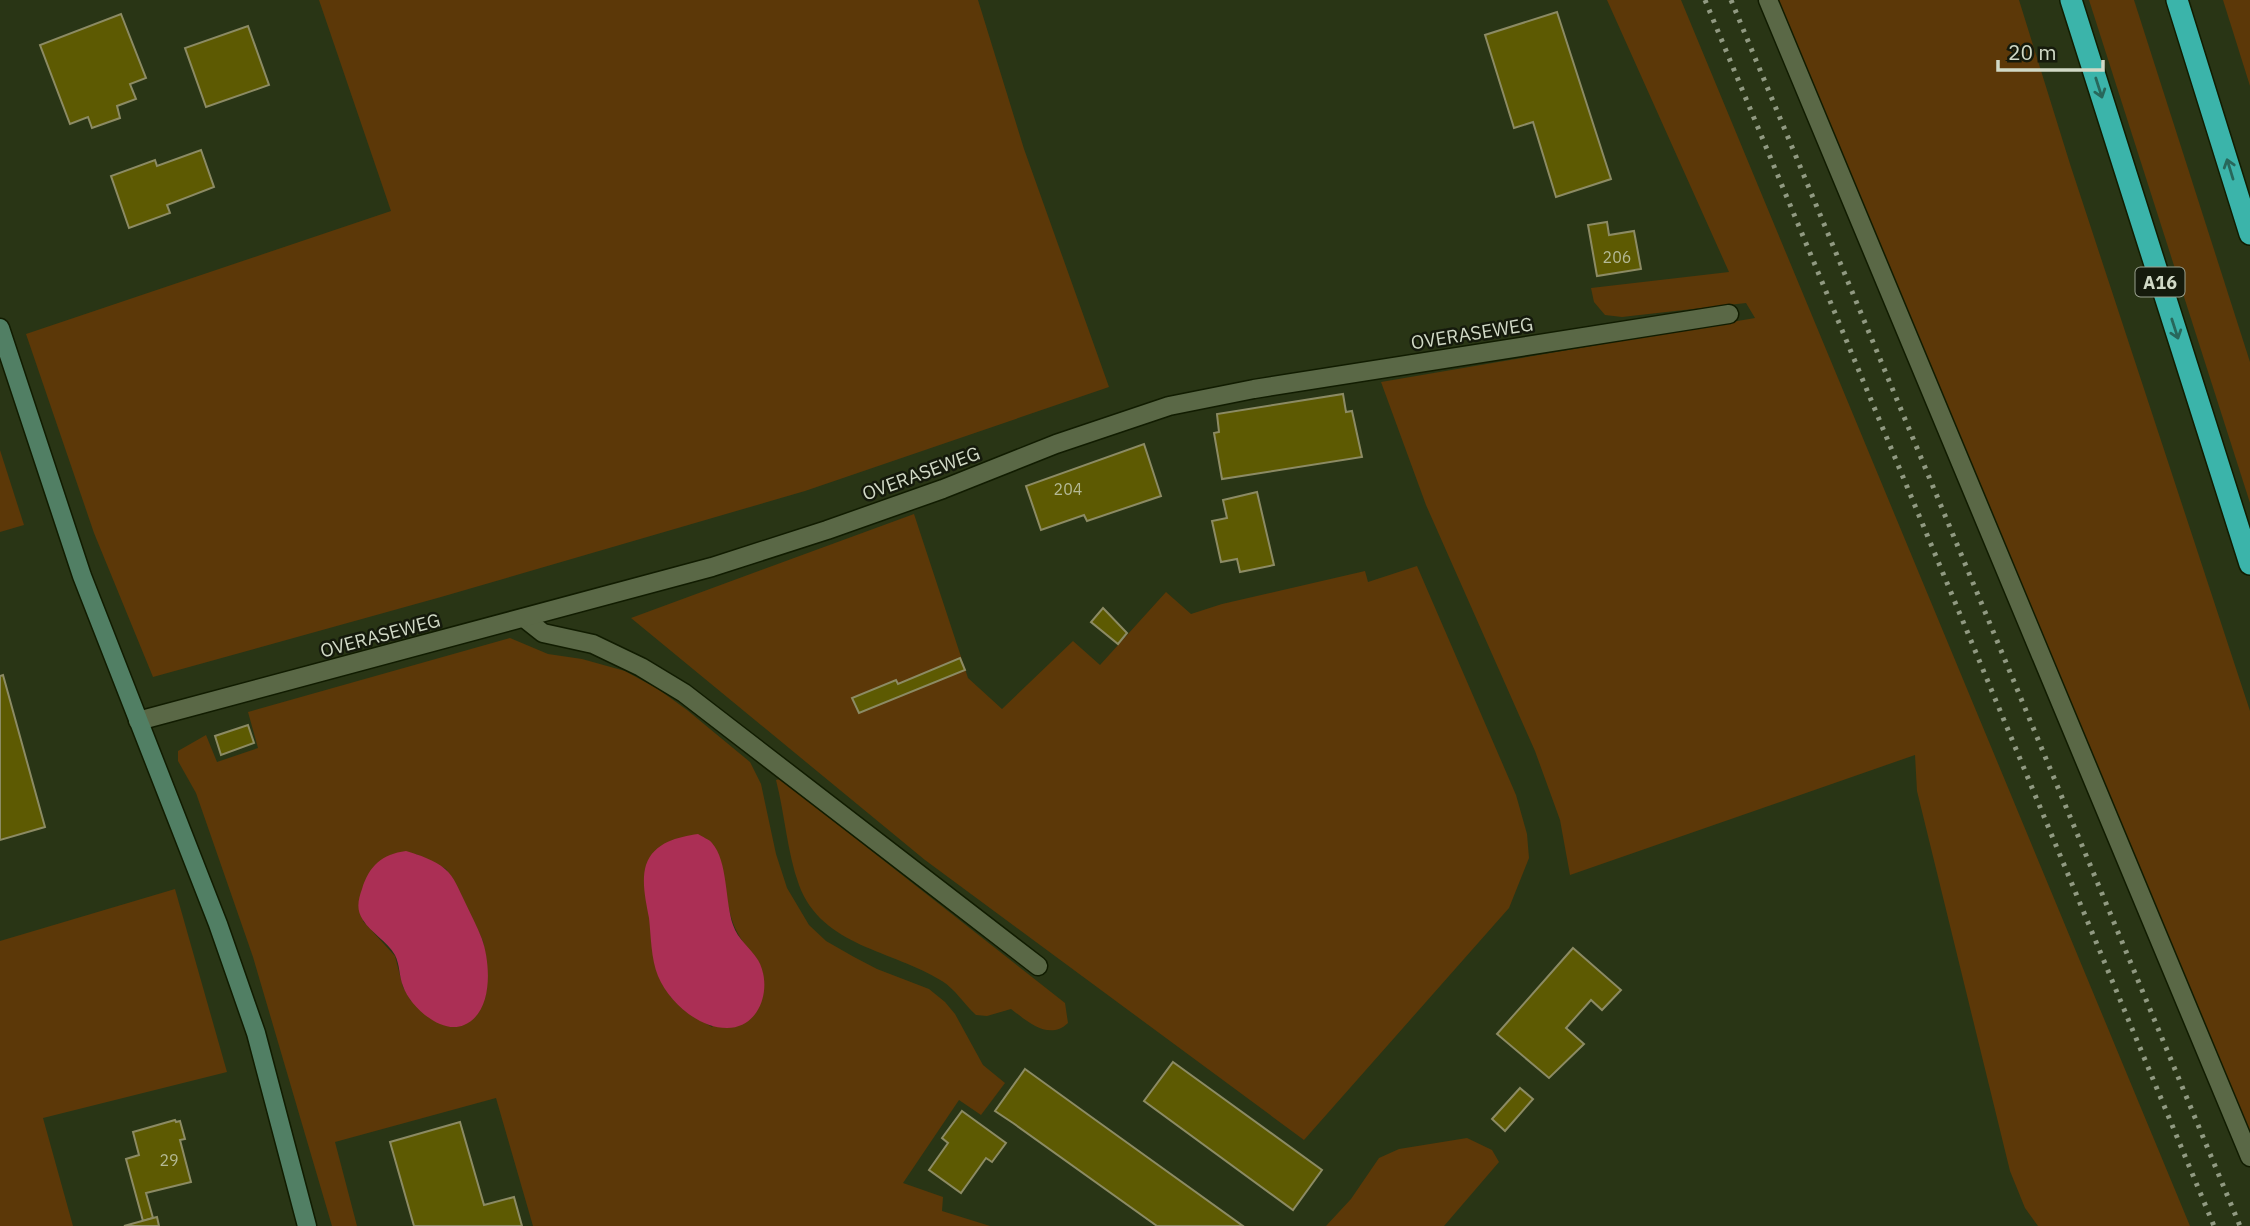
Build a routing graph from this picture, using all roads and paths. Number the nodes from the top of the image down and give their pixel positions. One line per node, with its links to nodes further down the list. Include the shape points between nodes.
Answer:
1 (1768, 0): 11 (street)
2 (2071, 0): 7 (highway, A16, one-way to 7)
3 (2177, 0): 4 (highway, one-way to 3)
4 (2250, 234)
5 (1729, 314): 8 (street, OVERASEWEG, via 1169,406 827,530)
6 (0, 328): 9 (street, via 82,576)
7 (2250, 564)
8 (524, 618): 9 (street, OVERASEWEG); 10 (street, via 543,632 593,643 684,693)
9 (138, 721): 12 (street, via 256,1033)
10 (1038, 966)
11 (2250, 1157)
12 (307, 1226)

